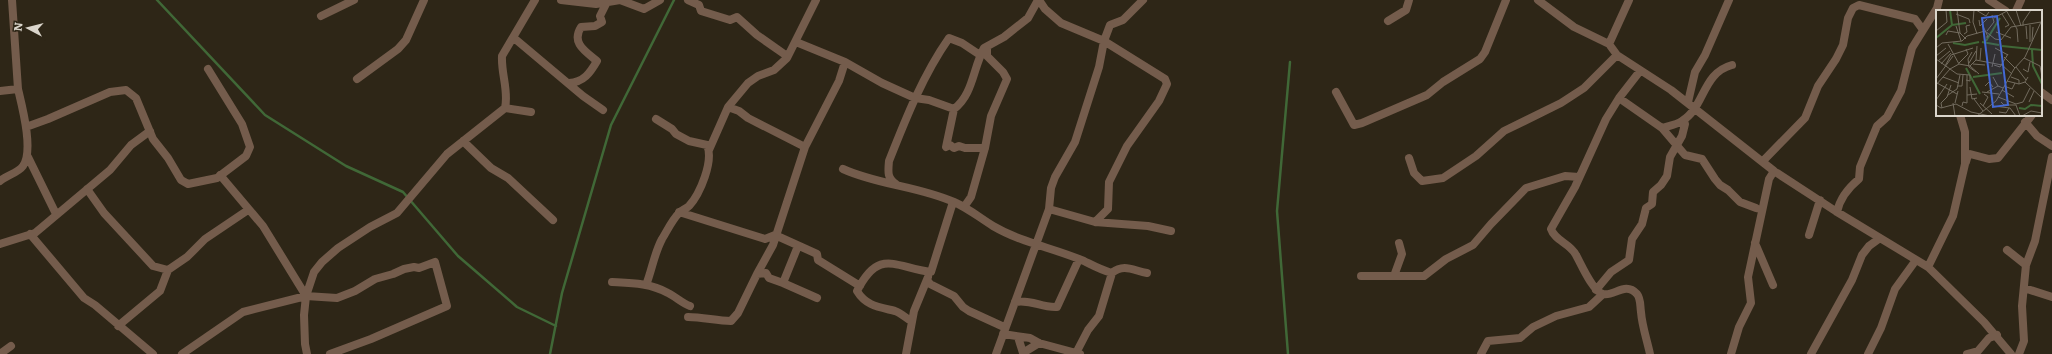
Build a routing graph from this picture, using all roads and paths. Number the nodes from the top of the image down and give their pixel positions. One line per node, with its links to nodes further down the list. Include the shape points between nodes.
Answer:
1 (12, 0): 39 (street)
2 (354, 0): 22 (street)
3 (424, 0): 37 (street, via 406,40 398,49)
4 (535, 0): 25 (street)
5 (561, 0): 19 (street, via 596,4)
6 (660, 0): 19 (street, via 644,9 620,0)
7 (688, 0): 32 (street, via 699,5 702,10 730,20 737,18)
8 (816, 0): 27 (street, via 796,37)
9 (1038, 0): 26 (street, via 1061,23); 29 (street, via 1028,18)
10 (1143, 0): 26 (street, via 1123,20 1110,24)
11 (1409, 0): 23 (street, via 1406,10)
12 (1506, 0): 41 (street, via 1480,59 1427,95 1354,125)
13 (1538, 0): 28 (street, via 1574,27)
14 (1629, 0): 28 (street)
15 (1729, 0): 46 (street, via 1705,55 1698,65)
16 (1939, 0): 24 (street)
17 (1989, 0): 20 (street)
18 (2021, 0): 21 (street)
19 (607, 2): 38 (street, via 600,16 602,22 595,26 581,27 577,34 576,40 580,48 597,60 592,72 577,82)
20 (2004, 10)
21 (2016, 10)
22 (321, 16)
23 (1388, 21)
24 (1923, 30): 70 (street, via 1915,20 1859,5 1853,8 1848,18 1843,45 1818,86 1804,118); 87 (street, via 1912,48 1901,91 1887,117 1877,126 1860,167 1859,179 1840,200)
25 (514, 38): 38 (street); 48 (street, via 502,56 501,67 508,97)
26 (1104, 41): 84 (street, via 1099,67 1075,142 1055,177); 90 (street, via 1165,79 1166,84 1159,101 1127,146 1109,182 1108,209)
27 (796, 42): 32 (street); 33 (street)
28 (1609, 44): 31 (street)
29 (987, 48): 30 (street, via 984,48); 65 (street, via 987,56 1007,79 991,116)
30 (980, 55): 43 (street, via 949,38); 49 (street, via 968,90 961,103)
31 (1617, 55): 36 (street); 69 (street, via 1584,88 1561,103 1504,131 1476,156 1442,178 1422,181 1414,173)
32 (787, 56): 47 (street, via 774,70 748,83)
33 (845, 62): 43 (street); 64 (street, via 839,81)
34 (1732, 65): 50 (street, via 1715,73)
35 (208, 69): 75 (street, via 242,124 250,146 246,156)
36 (1640, 71): 44 (street); 46 (street)
37 (357, 79)
38 (569, 83): 51 (street)
39 (18, 89): 40 (street); 58 (street)
40 (0, 92)
41 (1336, 92)
42 (2042, 93): 45 (street)
43 (915, 98): 49 (street); 78 (street, via 888,161 888,175)
44 (1619, 98): 59 (street); 76 (street, via 1606,119)
45 (2052, 100)
46 (1688, 102): 50 (street)
47 (728, 107): 64 (street); 66 (street)
48 (505, 108): 52 (street); 61 (street)
49 (954, 108): 65 (street, via 946,147 950,145 954,148)
50 (1694, 108): 56 (street); 70 (street)
51 (603, 110)
52 (530, 112)
53 (1960, 116): 71 (street, via 1965,132)
54 (2031, 116): 57 (street)
55 (656, 119): 66 (street, via 676,134 707,145)
56 (1684, 121): 59 (street); 62 (street, via 1682,136)
57 (2025, 122): 63 (street, via 2037,136); 71 (street, via 1998,158 1990,159 1970,154)
58 (26, 127): 60 (street, via 110,92 126,90 136,98); 67 (street)
59 (1662, 128): 62 (street)
60 (150, 131): 75 (street, via 181,180 188,184 196,184); 79 (street, via 131,145 110,170)
61 (463, 141): 89 (street); 120 (street, via 447,154 397,213 370,227 322,262 314,272)
62 (1676, 146): 83 (street, via 1685,154 1702,159 1720,185 1740,202); 119 (street, via 1668,163 1667,176 1662,185 1653,192 1652,204 1646,208 1642,224 1632,239 1629,260 1611,272)
63 (2052, 146)
64 (806, 147): 93 (street)
65 (985, 148): 82 (street, via 971,197)
66 (709, 150): 86 (street, via 708,170 700,191 688,207)
67 (28, 157): 77 (street, via 23,167); 88 (street)
68 (2052, 157): 73 (street)
69 (1409, 158)
70 (1763, 162): 74 (street)
71 (1965, 164): 105 (street, via 1953,216)
72 (843, 169): 78 (street, via 858,176)
73 (2051, 169): 104 (street, via 2035,241)
74 (1774, 171): 80 (street); 97 (street, via 1769,179)
75 (220, 175): 85 (street)
76 (1579, 177): 112 (street, via 1565,176 1526,188 1473,245 1424,276); 119 (street, via 1551,229 1553,234 1576,254 1583,271)
77 (0, 181)
78 (897, 185): 81 (street)
79 (87, 189): 88 (street); 106 (street, via 104,213 153,266)
80 (1820, 200): 87 (street); 94 (street)
81 (953, 202): 82 (street); 110 (street)
82 (964, 207): 100 (street, via 993,226)
83 (1756, 208)
84 (1049, 209): 90 (street); 100 (street)
85 (248, 210): 106 (street); 120 (street, via 263,226)
86 (679, 212): 93 (street, via 765,239); 115 (street, via 656,252)
87 (1837, 212): 95 (street)
88 (56, 214): 92 (street, via 35,233)
89 (553, 220)
90 (1095, 222): 91 (street, via 1148,226)
91 (1170, 231)
92 (30, 234): 96 (street); 127 (street, via 84,298)
93 (775, 235): 99 (street); 109 (street, via 768,256)
94 (1809, 235)
95 (1880, 238): 103 (street); 145 (street, via 1862,255 1852,280)
96 (1, 241)
97 (1755, 241): 116 (street); 144 (street, via 1748,277 1751,304 1739,327)
98 (1400, 243): 112 (street, via 1402,254)
99 (798, 246): 114 (street); 117 (street, via 817,254 818,260)
100 (1037, 246): 102 (street); 123 (street)
101 (2007, 250): 104 (street)
102 (1079, 259): 107 (street, via 1099,270); 123 (street, via 1057,307 1049,308 1024,300)
103 (1916, 260): 105 (street); 146 (street, via 1895,289 1881,328)
104 (2026, 265): 118 (street)
105 (1928, 267): 129 (street)
106 (168, 270): 127 (street, via 160,291)
107 (1112, 273): 108 (street, via 1117,269 1130,267); 141 (street, via 1099,316 1088,330)
108 (1147, 273)
109 (757, 274): 114 (street, via 766,273 769,278); 125 (street, via 738,313 731,321)
110 (929, 276): 117 (street, via 883,263 870,270); 126 (street); 128 (street, via 930,284 954,296 963,307)
111 (1361, 276): 112 (street)
112 (1394, 276)
113 (612, 282): 115 (street)
114 (783, 282): 122 (street)
115 (646, 285): 124 (street, via 668,293)
116 (1772, 285)
117 (860, 286): 126 (street, via 857,291 865,302 896,312)
118 (2024, 288): 121 (street); 149 (street, via 2024,341)
119 (1599, 292): 142 (street, via 1589,307 1556,316 1533,326 1520,338 1488,340); 143 (street, via 1610,293 1618,289 1627,289 1636,292 1640,298 1641,316)
120 (306, 296): 136 (street, via 243,312); 137 (street, via 304,315); 138 (street, via 337,298 375,279 435,262 447,306)
121 (2052, 297)
122 (817, 298)
123 (1015, 302): 128 (street)
124 (690, 306)
125 (688, 317)
126 (911, 321): 139 (street)
127 (118, 326): 135 (street)
128 (1004, 330): 130 (street); 140 (street)
129 (1997, 336): 147 (street, via 1989,338 1978,352); 148 (street)
130 (1018, 337): 131 (street, via 1030,338); 131 (street, via 1023,353)
131 (1039, 343): 133 (street)
132 (11, 346): 134 (street)
133 (1057, 351): 141 (street)
134 (0, 354)
135 (154, 354)
136 (182, 354)
137 (307, 354)
138 (330, 354)
139 (906, 354)
140 (996, 354)
141 (1078, 354)
142 (1481, 354)
143 (1650, 354)
144 (1731, 354)
145 (1811, 354)
146 (1868, 354)
147 (1967, 354)
148 (2011, 354)
149 (2018, 354)

